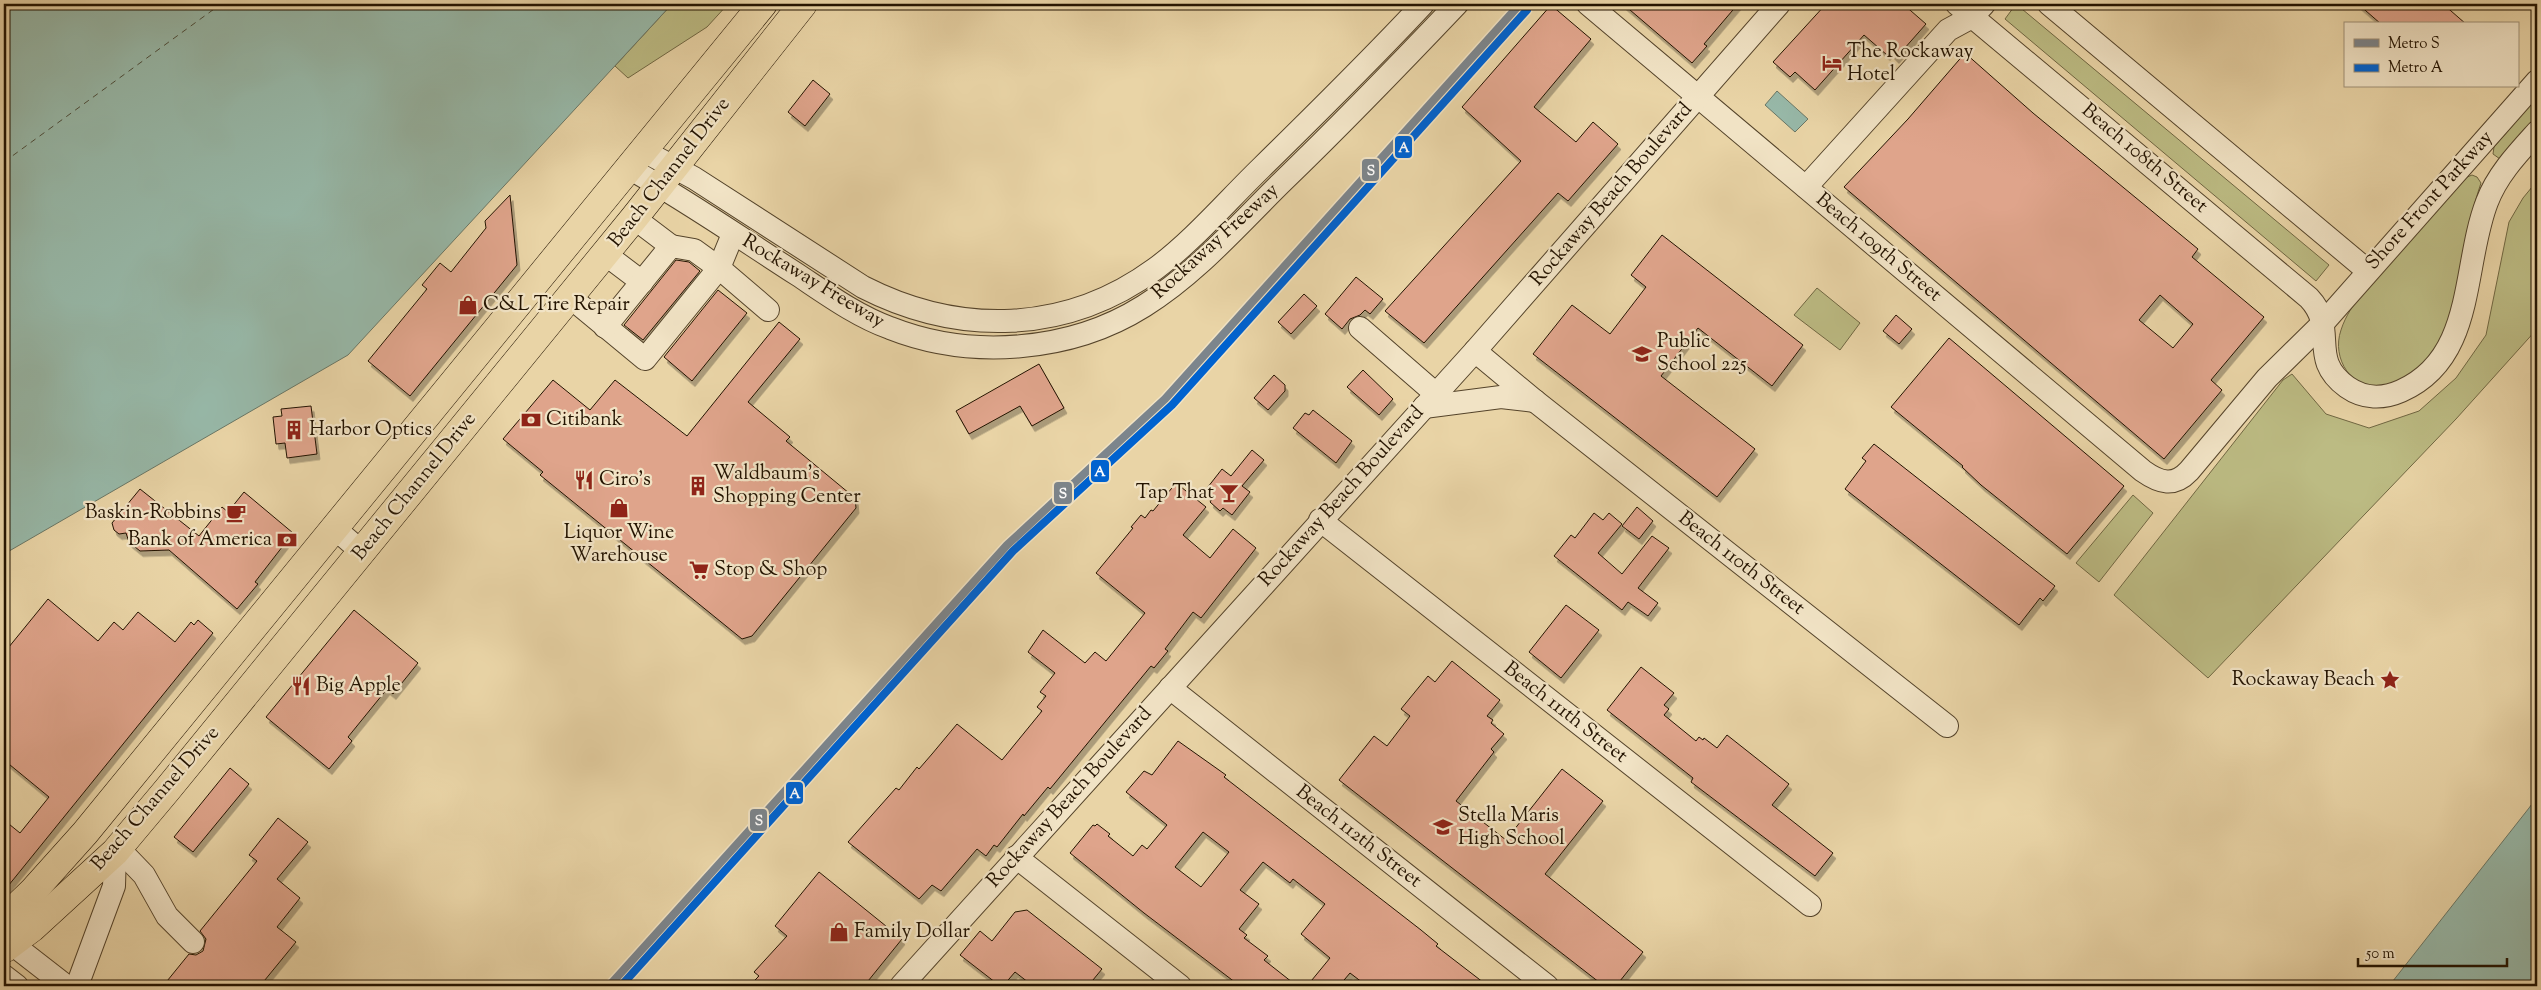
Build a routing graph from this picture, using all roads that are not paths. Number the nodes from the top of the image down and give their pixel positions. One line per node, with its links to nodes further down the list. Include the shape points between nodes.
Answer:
1 (762, 4): 12 (main road, Beach Channel Drive)
2 (803, 4): 13 (main road, Beach Channel Drive)
3 (1422, 4): 13 (street, Rockaway Freeway, via 1353,77 1164,262 1113,294 1063,313 1013,322 979,322 901,305 862,287)
4 (1457, 4): 16 (street, Rockaway Freeway, via 1358,107 1189,272 1143,307 1080,334 1034,345 996,347 956,345 910,335 856,312)
5 (1588, 4): 10 (street, Beach 109th Street)
6 (1778, 4): 10 (street, Rockaway Beach Boulevard)
7 (2050, 4): 20 (street)
8 (1971, 8): 14 (street); 24 (street, Beach 108th Street, via 2052,82 2309,298)
9 (2537, 81): 20 (street, Shore Front Parkway)
10 (1699, 97): 14 (street, Beach 109th Street); 27 (street, Rockaway Beach Boulevard)
11 (2537, 132): 24 (street, Shore Front Parkway, via 2490,193 2474,245 2460,322 2447,350 2423,378 2405,390 2386,396 2356,392 2339,380 2328,366 2323,345)
12 (635, 158): 13 (street, Rockaway Freeway); 32 (main road, Beach Channel Drive)
13 (668, 176): 15 (main road, Beach Channel Drive); 16 (street, Rockaway Freeway)
14 (1806, 187): 30 (street, Beach 109th Street, via 2143,472)
15 (634, 218): 17 (street); 18 (main road, Beach Channel Drive)
16 (733, 234): 19 (street)
17 (671, 246): 19 (street, via 694,250); 21 (street)
18 (605, 254): 21 (street); 22 (main road, Beach Channel Drive)
19 (720, 268): 23 (street); 25 (street, via 645,359)
20 (2368, 271): 24 (street, Shore Front Parkway)
21 (642, 282): 25 (street)
22 (570, 298): 25 (street); 33 (main road, Beach Channel Drive)
23 (768, 310)
24 (2324, 322): 30 (street, Shore Front Parkway, via 2267,378 2186,475)
25 (605, 327)
26 (1360, 328): 28 (street)
27 (1475, 351): 28 (street, Rockaway Beach Boulevard); 29 (street, Beach 110th Street)
28 (1430, 400): 29 (street, via 1501,397); 31 (street, Rockaway Beach Boulevard)
29 (1535, 401): 35 (street, Beach 110th Street)
30 (2172, 483)
31 (1320, 520): 34 (street, Rockaway Beach Boulevard); 38 (street, Beach 111th Street)
32 (333, 527): 33 (street); 39 (main road, Beach Channel Drive, via 86,832 33,891)
33 (362, 552): 36 (main road, Beach Channel Drive)
34 (1170, 688): 37 (street, Rockaway Beach Boulevard); 47 (street, Beach 112th Street)
35 (1947, 726)
36 (116, 850): 39 (main road, Beach Channel Drive, via 32,928); 40 (street, via 144,875 167,916); 44 (street, via 114,886)
37 (1016, 857): 45 (street, Rockaway Beach Boulevard); 46 (street)
38 (1810, 906)
39 (6, 936): 43 (street)
40 (194, 942)
41 (4, 976): 42 (street)
42 (17, 986)
43 (66, 986)
44 (77, 986)
45 (901, 986)
46 (1180, 986)
47 (1547, 986)

